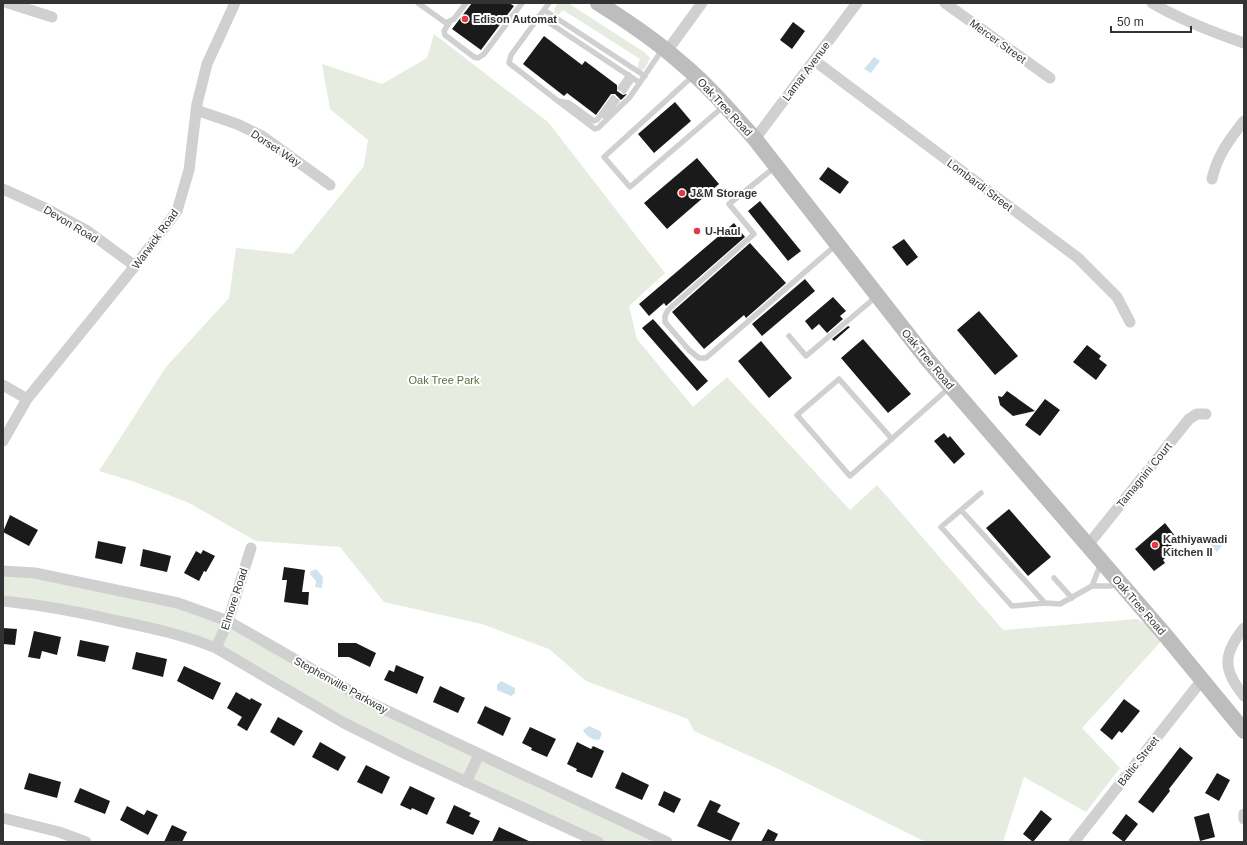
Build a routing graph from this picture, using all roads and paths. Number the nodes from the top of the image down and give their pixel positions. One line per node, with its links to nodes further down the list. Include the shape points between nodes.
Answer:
1 (8, 3): 14 (street)
2 (235, 3): 28 (street, Warwick Road, via 207,64)
3 (466, 3): 15 (lane)
4 (522, 3): 15 (lane, via 484,54 478,58 444,35)
5 (549, 3): 12 (lane)
6 (598, 3): 17 (main road, Oak Tree Road)
7 (702, 3): 17 (street)
8 (857, 3): 18 (street, Lamar Avenue)
9 (945, 3): 22 (street, Mercer Street)
10 (1152, 3): 16 (street, via 1173,16)
11 (420, 4): 15 (lane, via 443,22)
12 (544, 10): 13 (lane); 20 (lane)
13 (539, 16): 21 (lane); 26 (lane, via 511,55 509,63)
14 (52, 17)
15 (449, 22)
16 (1244, 43)
17 (665, 49): 19 (main road, Oak Tree Road); 20 (lane)
18 (815, 61): 30 (street, Lamar Avenue); 38 (street, Lombardi Street, via 1078,258 1117,297)
19 (695, 75): 27 (main road, Oak Tree Road); 27 (lane, via 604,158 630,187)
20 (645, 76): 23 (lane)
21 (631, 77): 23 (lane); 24 (lane)
22 (1050, 78)
23 (640, 83): 26 (lane, via 630,97 598,128)
24 (622, 89)
25 (615, 99): 26 (lane, via 597,120 592,120 569,103)
26 (558, 101)
27 (725, 105): 30 (main road, Oak Tree Road)
28 (196, 110): 33 (street, Dorset Way, via 237,124 262,136); 36 (street, Warwick Road, via 190,170 177,210)
29 (1244, 121): 32 (street, via 1224,147)
30 (755, 139): 31 (main road, Oak Tree Road)
31 (776, 167): 35 (main road, Oak Tree Road); 35 (lane, via 729,204 754,234 668,310 664,316 665,322 689,350 699,358 706,358)
32 (1212, 179)
33 (330, 185)
34 (3, 190): 36 (street, Devon Road, via 86,230)
35 (836, 244): 37 (main road, Oak Tree Road)
36 (135, 266): 42 (street, Warwick Road)
37 (877, 296): 39 (lane, via 806,356); 41 (main road, Oak Tree Road)
38 (1130, 322)
39 (789, 336)
40 (3, 385): 42 (street)
41 (951, 386): 44 (lane); 48 (main road, Oak Tree Road)
42 (27, 399): 45 (street, Warwick Road)
43 (1206, 414): 48 (street, Tamagnini Court, via 1197,414 1189,419)
44 (892, 439): 44 (lane, via 850,476 797,416 839,379)
45 (3, 441)
46 (981, 493): 47 (lane)
47 (961, 510): 57 (lane); 57 (lane, via 941,527 1012,606)
48 (1088, 545): 50 (main road, Oak Tree Road)
49 (251, 548): 58 (street, Elmore Road)
50 (1102, 561): 53 (main road, Oak Tree Road); 54 (lane)
51 (3, 571): 58 (street, Stephenville Parkway, via 35,573 178,604)
52 (1054, 578): 55 (lane)
53 (1120, 582): 54 (lane, via 1111,586); 61 (main road, Oak Tree Road)
54 (1092, 586): 55 (lane)
55 (1072, 598): 57 (lane, via 1060,604)
56 (3, 601): 60 (street, via 59,608 161,630)
57 (1046, 603)
58 (228, 621): 60 (street, Elmore Road); 64 (street, Stephenville Parkway, via 375,705)
59 (1244, 628): 62 (street, via 1227,658 1230,675)
60 (216, 648): 65 (street, via 344,723)
61 (1202, 680): 63 (main road, Oak Tree Road); 72 (street, Baltic Street)
62 (1244, 696)
63 (1244, 731)
64 (479, 755): 65 (street); 71 (street, Stephenville Parkway)
65 (466, 782): 70 (street)
66 (1244, 814): 68 (street)
67 (3, 818): 69 (street, via 59,832)
68 (1244, 819)
69 (86, 842)
70 (598, 842)
71 (667, 842)
72 (1074, 842)

